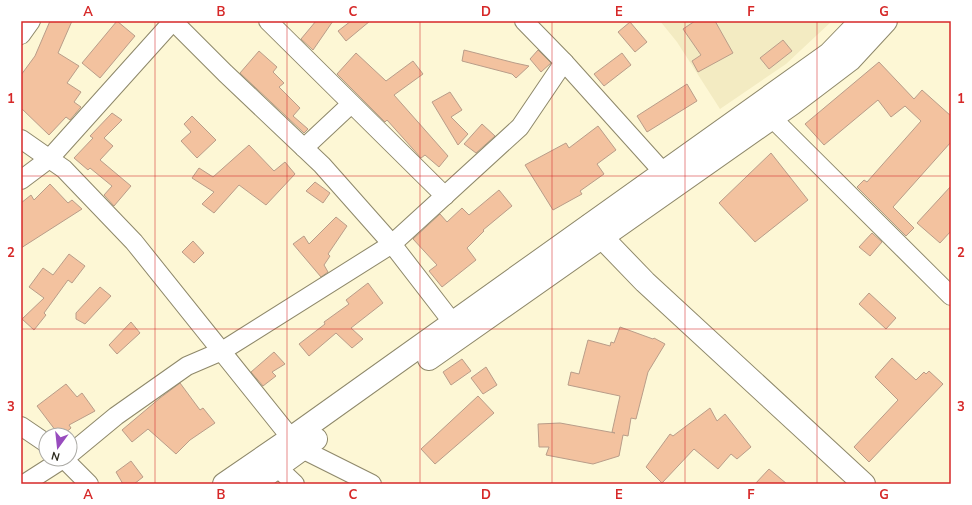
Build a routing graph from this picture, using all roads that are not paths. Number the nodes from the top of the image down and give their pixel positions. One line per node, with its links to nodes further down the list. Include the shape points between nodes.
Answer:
1 (31, 21): 7 (street)
2 (173, 21): 12 (street); 13 (street)
3 (268, 21): 9 (street)
4 (524, 21): 8 (street)
5 (861, 21): 14 (main road, via 829,54)
6 (886, 21): 10 (main road, via 850,60)
7 (21, 35)
8 (564, 62): 14 (street); 16 (street, via 520,127)
9 (351, 104): 12 (street); 16 (street)
10 (772, 118): 17 (main road); 19 (street)
11 (21, 139): 13 (street)
12 (304, 148): 18 (street)
13 (49, 159): 15 (street); 21 (street, via 64,169 134,242)
14 (663, 172): 17 (main road)
15 (21, 180)
16 (444, 196): 18 (street)
17 (595, 231): 20 (main road); 24 (main road); 35 (main road, via 645,282)
18 (392, 244): 20 (street); 21 (street)
19 (951, 296)
20 (452, 323): 24 (main road)
21 (222, 351): 24 (street); 25 (street, via 187,366 116,416)
22 (21, 426): 23 (street)
23 (38, 438)
24 (297, 444): 28 (main road); 31 (main road); 34 (street)
25 (78, 447)
26 (51, 467): 29 (street)
27 (72, 467): 30 (street)
28 (277, 467): 32 (main road); 33 (street)
29 (24, 484)
30 (89, 484)
31 (224, 484)
32 (254, 484)
33 (295, 484)
34 (372, 484)
35 (864, 484)

